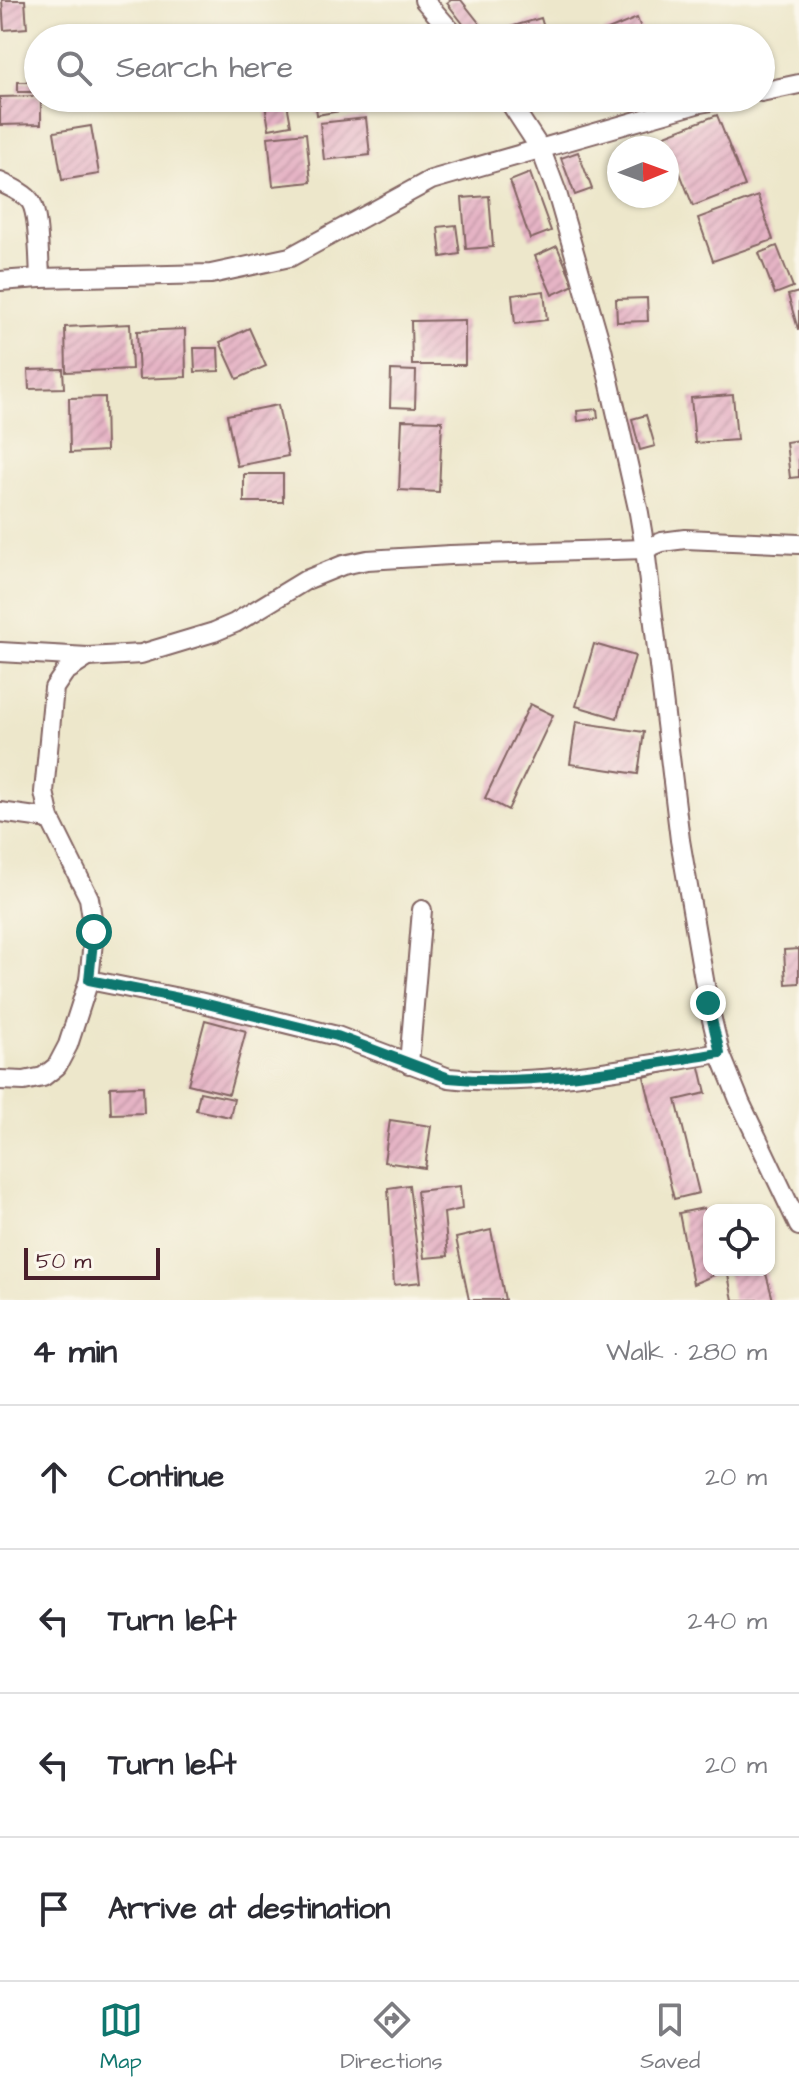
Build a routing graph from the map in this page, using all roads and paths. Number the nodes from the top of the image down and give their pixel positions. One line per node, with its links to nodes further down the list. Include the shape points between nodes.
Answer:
1 (424, 0): 2 (street)
2 (445, 24)
3 (799, 84): 4 (street)
4 (775, 89)
5 (516, 112): 7 (street)
6 (670, 112): 7 (street)
7 (541, 150): 9 (street, via 431,180 290,257 251,267 211,274); 12 (street, via 602,349)
8 (0, 182): 9 (street, via 31,201)
9 (40, 278): 10 (street)
10 (0, 281)
11 (799, 544): 12 (street, via 685,539)
12 (645, 549): 14 (street, via 367,560 306,580 214,632 141,654); 19 (street, via 680,840)
13 (0, 652): 14 (street)
14 (88, 657): 16 (street, via 65,672 54,688 44,792)
15 (0, 812): 16 (street)
16 (50, 819): 18 (street, via 89,898 94,932)
17 (422, 910): 20 (street)
18 (89, 980): 20 (street, via 337,1036); 21 (street, via 57,1066 43,1077)
19 (720, 1053): 20 (street, via 519,1080 449,1078); 22 (street)
20 (409, 1064)
21 (0, 1080)
22 (799, 1226)

